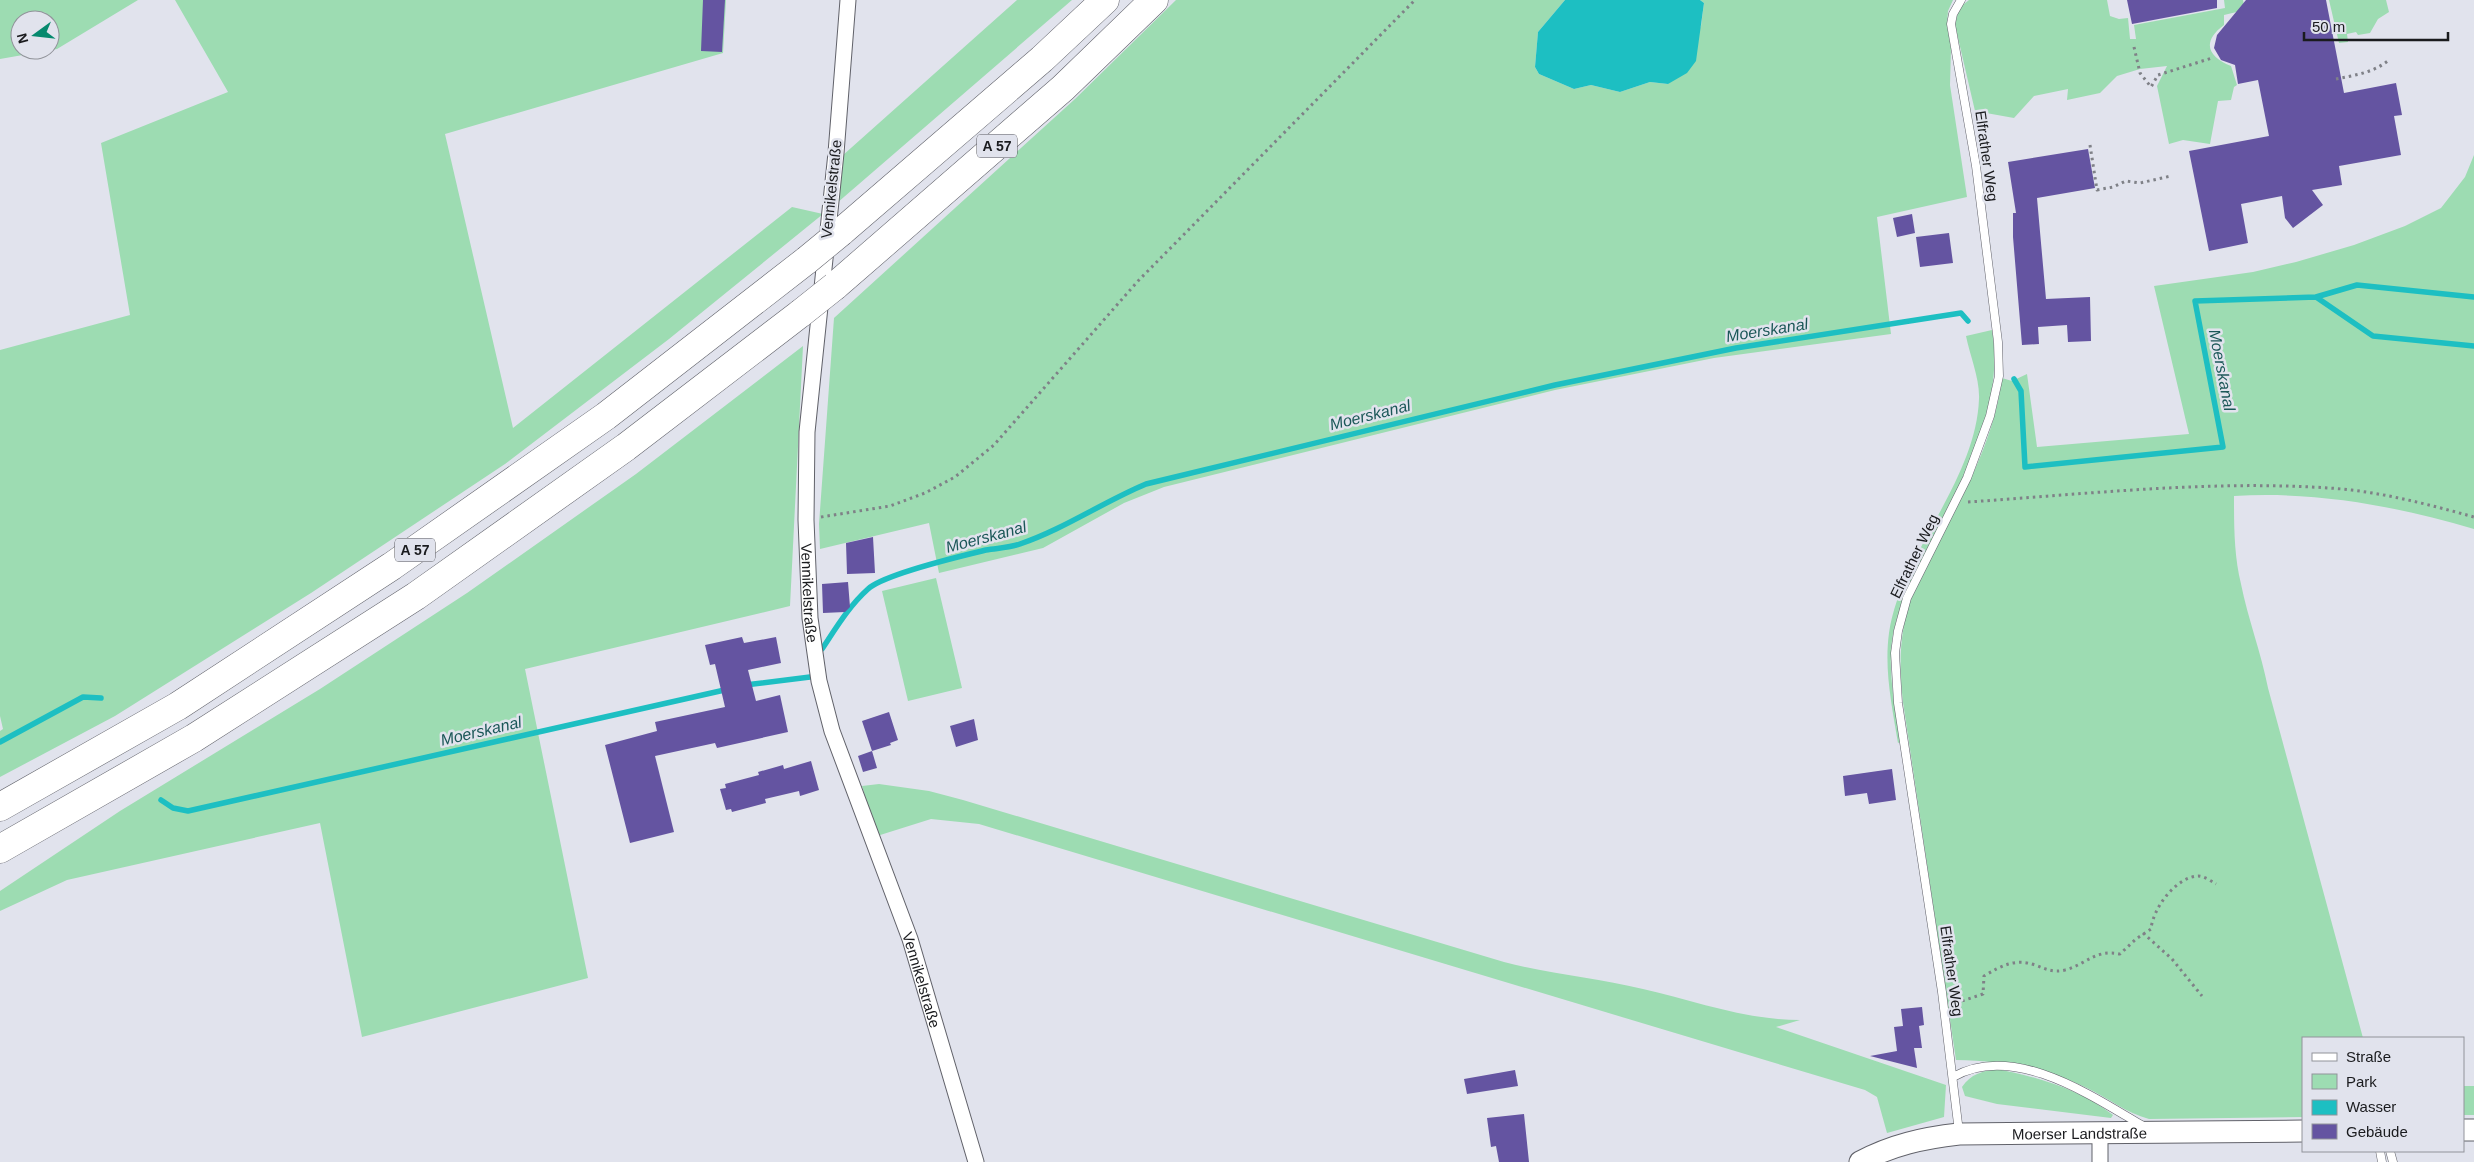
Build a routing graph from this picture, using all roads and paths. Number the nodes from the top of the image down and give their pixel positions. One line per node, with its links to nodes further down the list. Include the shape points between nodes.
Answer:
1 (848, 0): 14 (street, Vennikelstraße, via 836,153 807,432)
2 (1105, 0): 15 (highway, A 57, bridge, via 1042,59 841,232 606,416 392,566 178,706)
3 (1154, 0): 16 (highway, A 57, bridge, via 1064,88 835,286 626,447 416,596 194,738)
4 (1415, 0): 14 (path, via 1138,282 981,456 955,478 890,506)
5 (1961, 0): 12 (lane, Elfrather Weg, via 1952,14 1951,24 1971,137 1999,376 1990,416)
6 (2134, 47): 7 (path, via 2140,73 2151,88 2158,75)
7 (2212, 58)
8 (2389, 60): 9 (path, via 2380,68)
9 (2336, 79)
10 (2090, 145): 11 (path, via 2097,190 2126,181 2140,183)
11 (2171, 176)
12 (1955, 503): 13 (path, via 2228,484 2330,488 2375,494); 20 (lane, Elfrather Weg, via 1907,598 1895,653 1898,703)
13 (2474, 517)
14 (806, 520): 26 (street, Vennikelstraße, via 813,648 832,731 910,938)
15 (0, 806)
16 (0, 849)
17 (2216, 884): 18 (path, via 2201,876 2188,878 2160,903 2152,916 2151,928)
18 (2143, 934): 19 (path, via 2172,959); 20 (path, via 2120,954 2094,955 2066,970 2054,972 2022,962 2005,964 1984,976 1983,994)
19 (2202, 996)
20 (1944, 1007): 21 (lane, Elfrather Weg)
21 (1953, 1077): 24 (lane, via 1978,1066 2014,1067 2086,1091); 25 (lane, Elfrather Weg)
22 (2302, 1131): 24 (main road, Moerser Landstraße)
23 (2100, 1133): 24 (main road, Moerser Landstraße); 25 (main road, Moerser Landstraße); 28 (street)
24 (2154, 1133)
25 (1959, 1134): 27 (main road, Moerser Landstraße, via 1918,1139)
26 (976, 1162)
27 (1860, 1162)
28 (2100, 1162)

